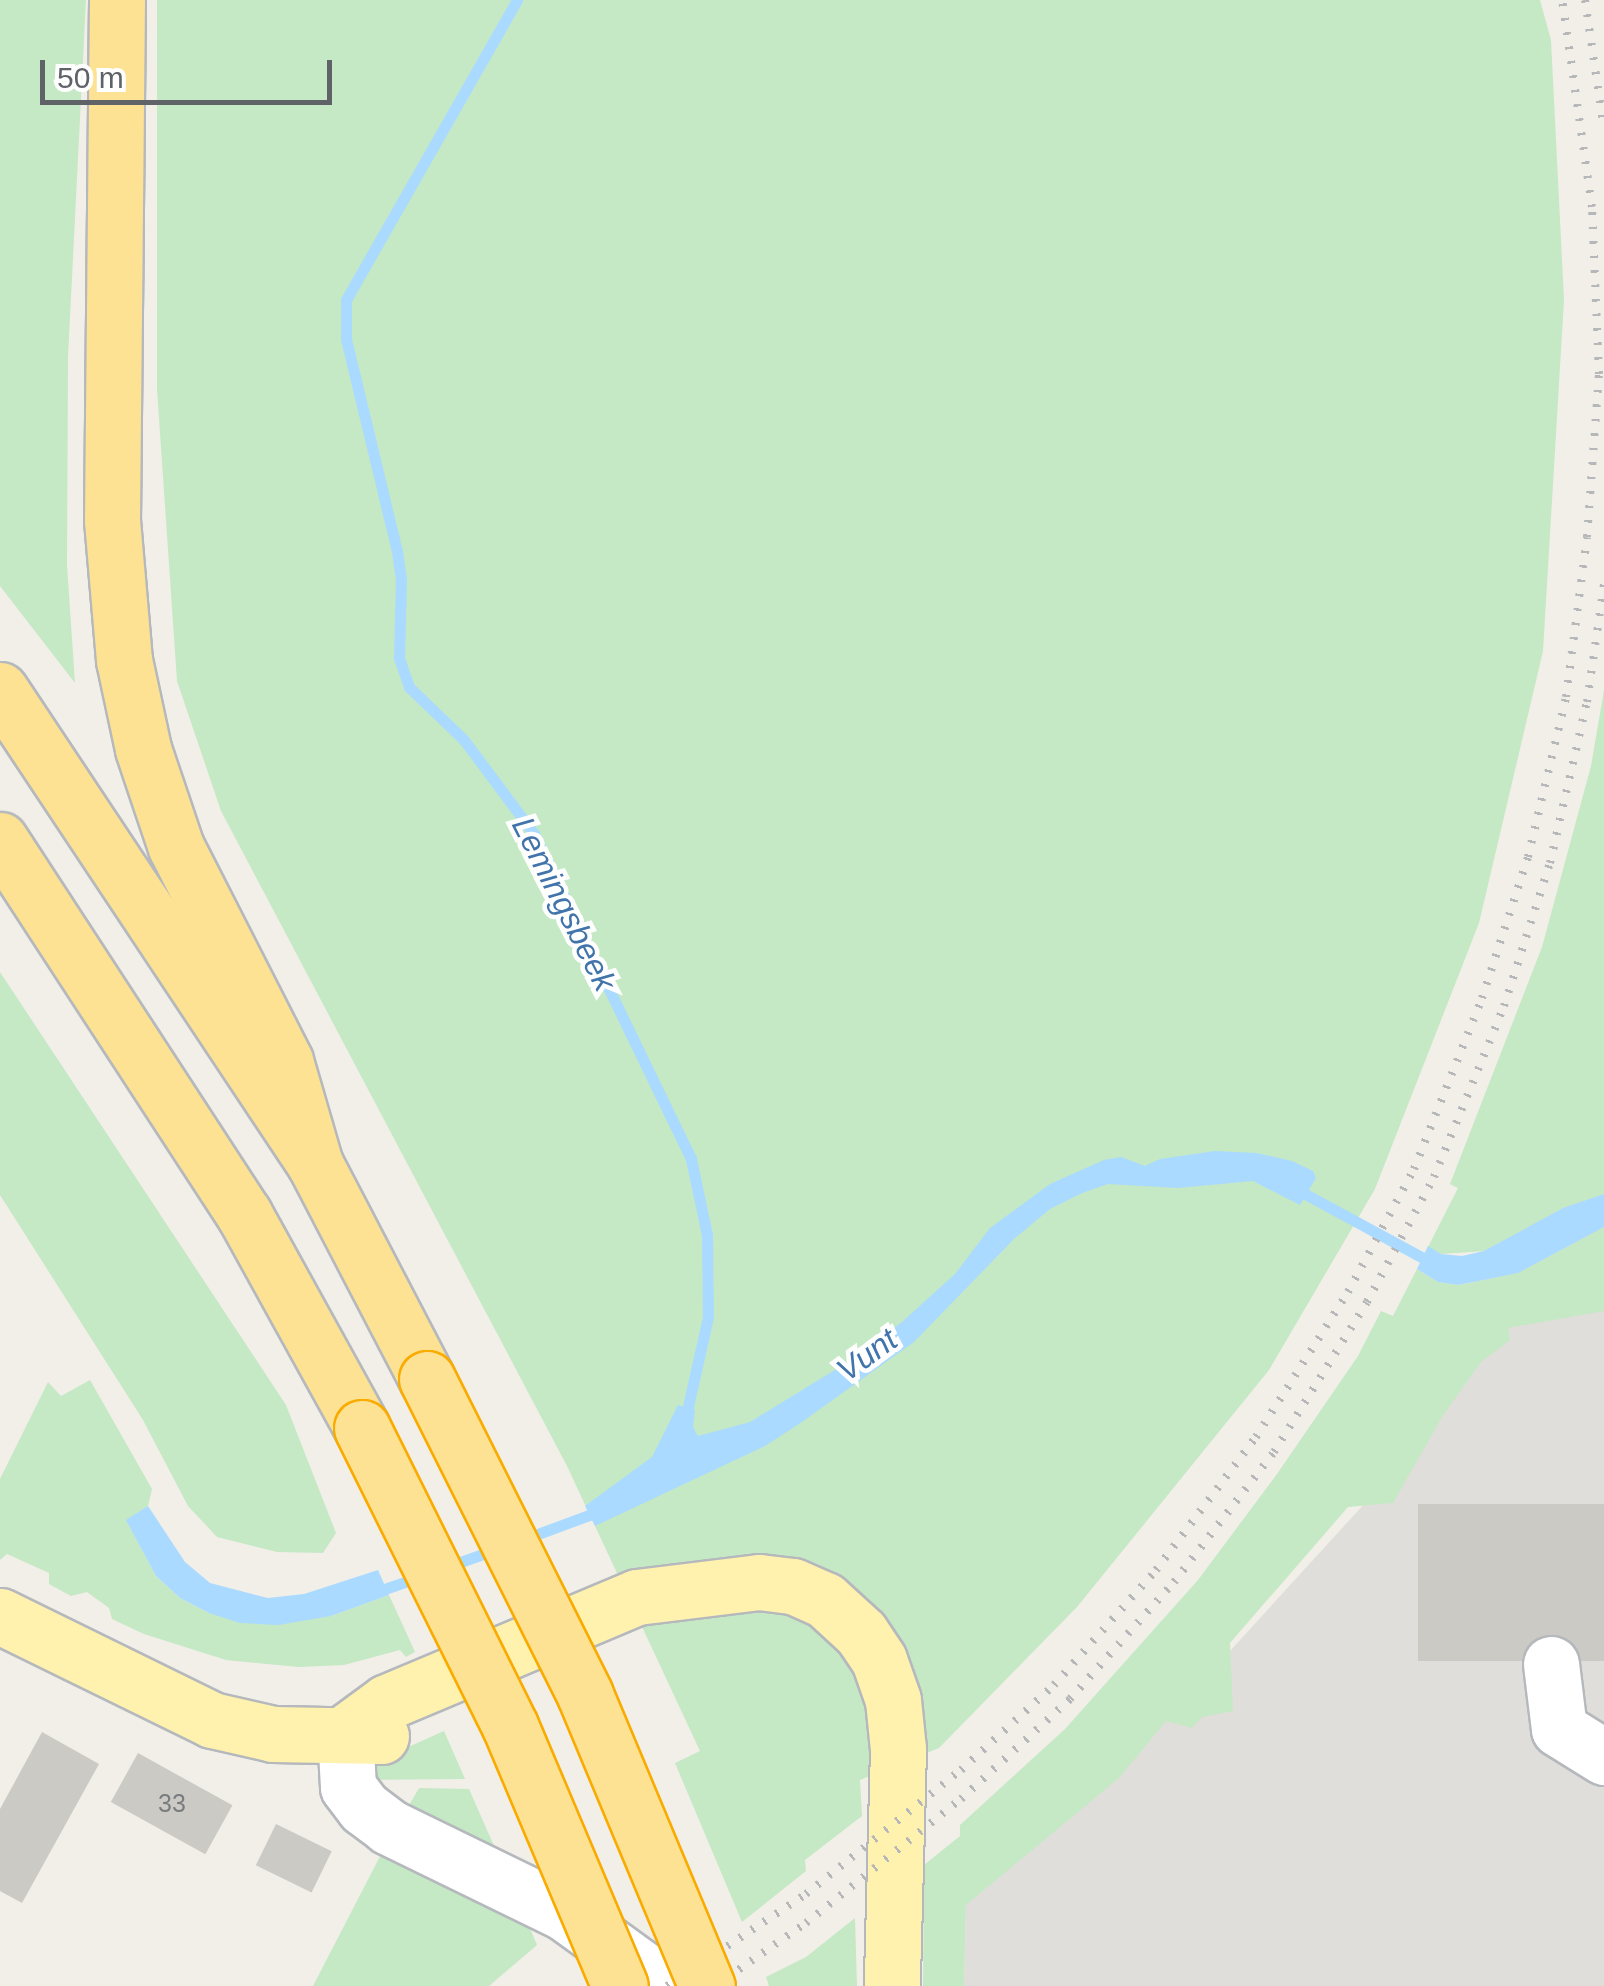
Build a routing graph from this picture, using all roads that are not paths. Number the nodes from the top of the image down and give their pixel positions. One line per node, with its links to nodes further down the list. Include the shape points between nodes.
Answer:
1 (117, 0): 4 (highway, via 112,520 124,660 143,749 176,847 285,1061)
2 (0, 690): 4 (highway)
3 (6, 853): 9 (highway, bridge, via 244,1214 362,1428 510,1726)
4 (315, 1164): 11 (highway, bridge, via 585,1694)
5 (0, 1616): 7 (main road, via 212,1720 274,1734)
6 (1551, 1664): 8 (lane, via 1559,1729)
7 (345, 1733): 10 (lane, via 348,1788 364,1808 565,1912); 12 (main road, via 387,1702 636,1597 758,1582 793,1586 825,1600 880,1660 893,1700 898,1749)
8 (1604, 1757)
9 (620, 1986)
10 (666, 1986)
11 (708, 1986)
12 (892, 1986)

